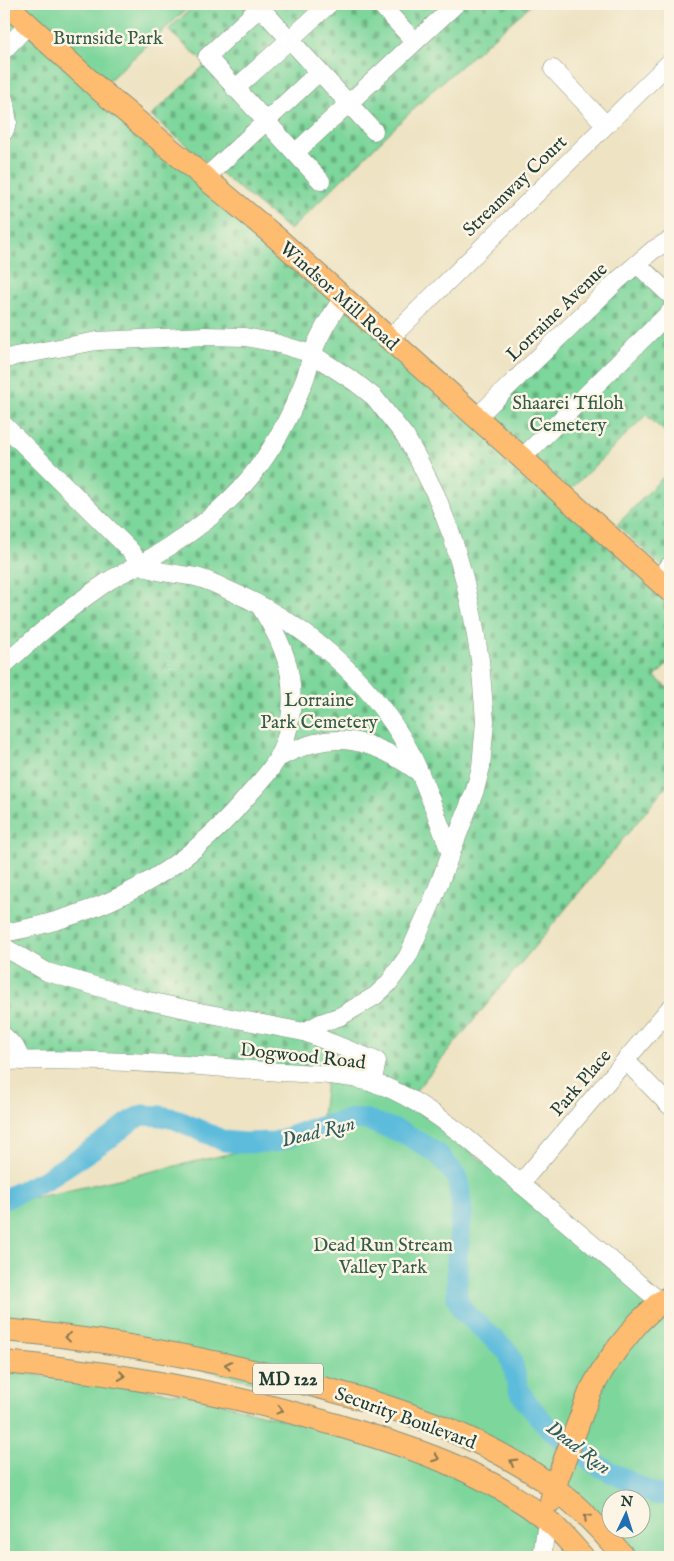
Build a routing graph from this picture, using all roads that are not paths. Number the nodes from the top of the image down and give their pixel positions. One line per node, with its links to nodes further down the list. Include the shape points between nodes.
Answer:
1 (6, 4): 6 (main road, Windsor Mill Road)
2 (329, 4): 7 (street)
3 (380, 4): 8 (street)
4 (456, 4): 8 (street)
5 (258, 5): 7 (street); 13 (street, via 207,58)
6 (29, 24): 9 (street); 21 (main road, Windsor Mill Road, via 100,90)
7 (289, 39): 12 (street); 13 (street)
8 (415, 42): 15 (street)
9 (4, 50)
10 (670, 62): 17 (street, Streamway Court)
11 (553, 69): 17 (street)
12 (319, 72): 15 (street); 16 (street)
13 (235, 90): 16 (street)
14 (4, 99): 19 (street, via 8,122)
15 (348, 104): 18 (street); 20 (street)
16 (266, 122): 20 (street); 21 (street)
17 (606, 125): 28 (street, Streamway Court)
18 (374, 131)
19 (4, 132)
20 (295, 154): 22 (street)
21 (205, 178): 26 (main road, Windsor Mill Road)
22 (320, 181)
23 (670, 240): 24 (street, Lorraine Avenue)
24 (637, 264): 25 (street); 31 (street, Lorraine Avenue)
25 (670, 295)
26 (344, 298): 28 (main road, Windsor Mill Road); 29 (street, via 329,319)
27 (670, 312): 33 (street)
28 (389, 339): 31 (main road, Windsor Mill Road)
29 (312, 354): 30 (street, via 263,340 205,336 96,341); 34 (street, via 303,385 286,421 270,450 236,495 195,530); 40 (street, via 356,382 374,398 405,436 436,495 464,578 480,660 485,722 476,790)
30 (4, 360)
31 (476, 418): 33 (main road, Windsor Mill Road)
32 (4, 425): 34 (street)
33 (522, 458): 35 (main road, Windsor Mill Road)
34 (141, 564): 36 (street, via 154,570 199,578); 37 (street, via 112,579 44,628)
35 (666, 578)
36 (260, 606): 38 (street, via 278,638 292,691 290,721); 39 (street, via 320,644 351,673 393,724)
37 (4, 665)
38 (278, 758): 39 (street, via 316,742 353,741 386,751); 41 (street, via 216,831 147,884 93,908)
39 (420, 773): 40 (street)
40 (451, 854): 44 (street, via 408,956 388,984 361,1005)
41 (4, 933)
42 (4, 947): 44 (street, via 48,972 90,986)
43 (670, 1008): 47 (street, Park Place)
44 (304, 1032): 49 (street, via 376,1061)
45 (4, 1036): 46 (street)
46 (22, 1061): 48 (street, Dogwood Road); 49 (street, Dogwood Road, via 127,1062 328,1076)
47 (626, 1061): 50 (street); 51 (street, Park Place)
48 (4, 1062)
49 (372, 1083): 51 (street, Dogwood Road, via 430,1111)
50 (670, 1106)
51 (520, 1184): 52 (street, Dogwood Road)
52 (667, 1303): 55 (main road, via 638,1323 617,1348 590,1392)
53 (4, 1330): 55 (main road, Security Boulevard / MD 122, one-way to 53, via 453,1430 337,1391 154,1350)
54 (4, 1362): 56 (main road, Security Boulevard / MD 122, one-way to 56, via 149,1381 240,1399 328,1422 441,1459 490,1483)
55 (554, 1488): 56 (main road); 59 (main road, Security Boulevard / MD 122, one-way to 55, via 585,1515)
56 (547, 1520): 57 (street); 58 (main road, Security Boulevard / MD 122)
57 (542, 1557)
58 (583, 1557)
59 (624, 1557)

